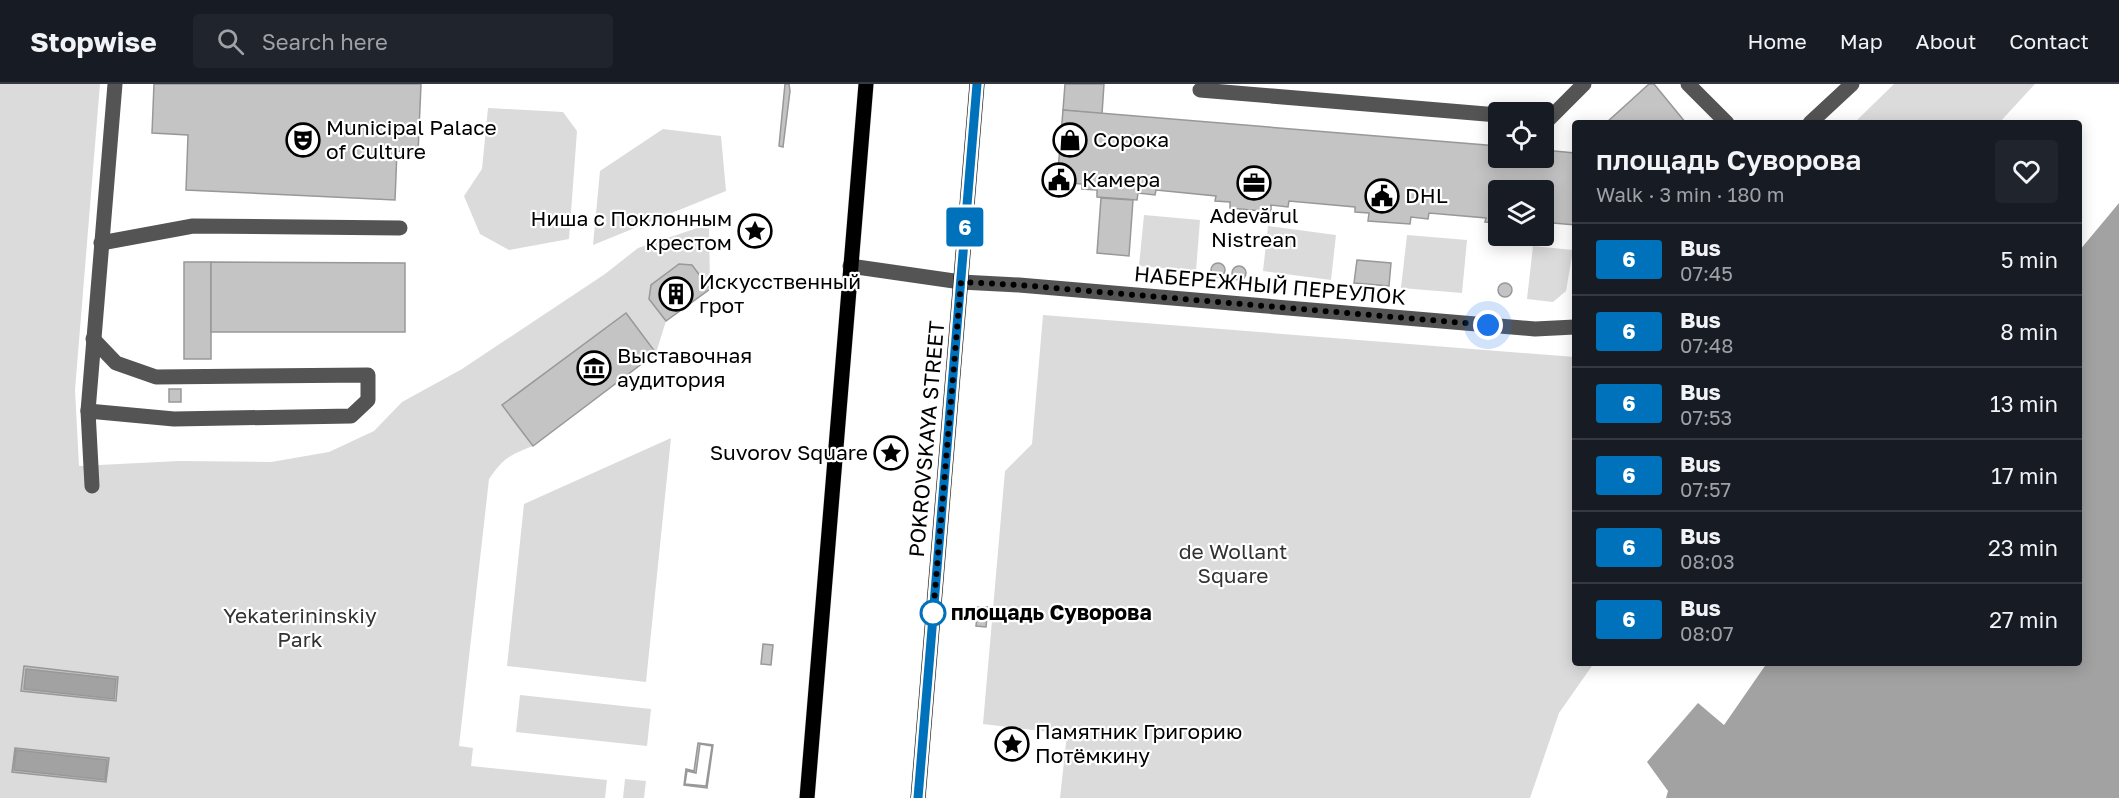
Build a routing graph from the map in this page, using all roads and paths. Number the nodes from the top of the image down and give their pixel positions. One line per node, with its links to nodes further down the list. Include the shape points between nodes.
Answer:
1 (115, 84): 14 (street)
2 (866, 84): 15 (main road)
3 (977, 84): 16 (main road, POKROVSKAYA STREET)
4 (1584, 84): 10 (street)
5 (1688, 84): 11 (street)
6 (1851, 84): 12 (street)
7 (1273, 89): 8 (street); 9 (street)
8 (1200, 90)
9 (1488, 114)
10 (1554, 114)
11 (1724, 120)
12 (1813, 120)
13 (400, 228): 14 (street, via 193,226)
14 (101, 243): 18 (street)
15 (850, 266): 16 (street, НАБЕРЕЖНЫЙ ПЕРЕУЛОК); 21 (main road)
16 (961, 282): 17 (street, НАБЕРЕЖНЫЙ ПЕРЕУЛОК, via 1535,329); 22 (main road, POKROVSKAYA STREET)
17 (1572, 327)
18 (93, 339): 19 (street); 19 (street, via 116,363 156,377 368,375 368,400 351,416 174,419)
19 (88, 411): 20 (street)
20 (92, 486)
21 (807, 798)
22 (918, 798)

